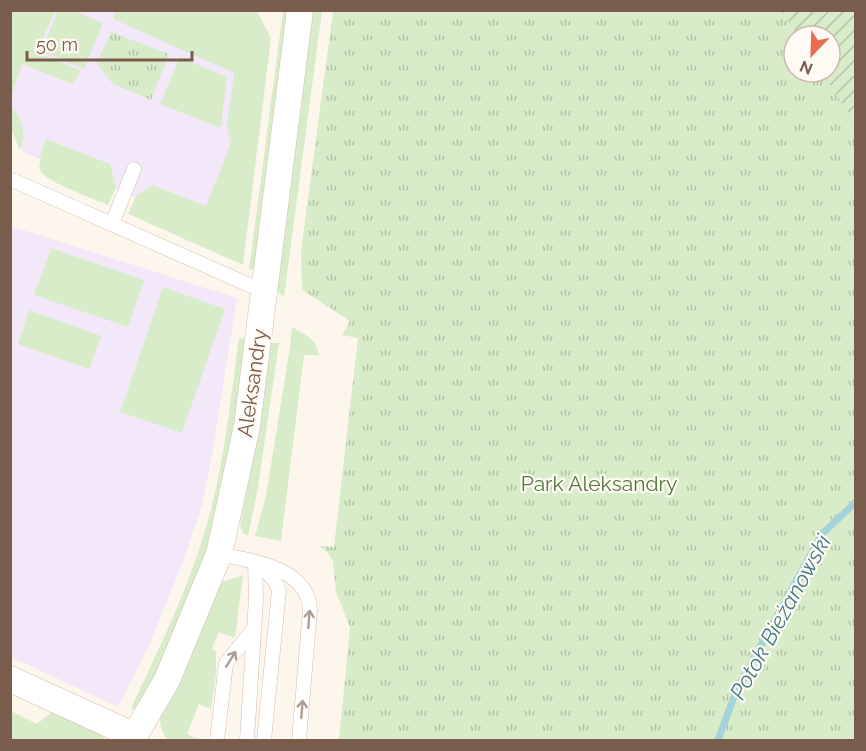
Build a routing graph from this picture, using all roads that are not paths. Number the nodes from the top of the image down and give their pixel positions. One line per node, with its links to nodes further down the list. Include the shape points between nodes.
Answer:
1 (300, 10): 5 (street, Aleksandry)
2 (134, 169): 4 (lane)
3 (10, 179): 4 (lane)
4 (112, 224): 5 (lane)
5 (265, 292): 6 (street, Aleksandry, via 247,426)
6 (219, 554): 7 (lane); 10 (street, Aleksandry)
7 (255, 563): 8 (lane); 13 (lane, via 269,574 279,591); 14 (lane, one-way to 7, via 310,606 303,588 289,575)
8 (253, 630): 11 (lane, one-way to 8, via 226,663); 12 (lane)
9 (10, 679): 10 (street, Aleksandry)
10 (138, 739)
11 (217, 741)
12 (247, 741)
13 (264, 741)
14 (299, 741)

